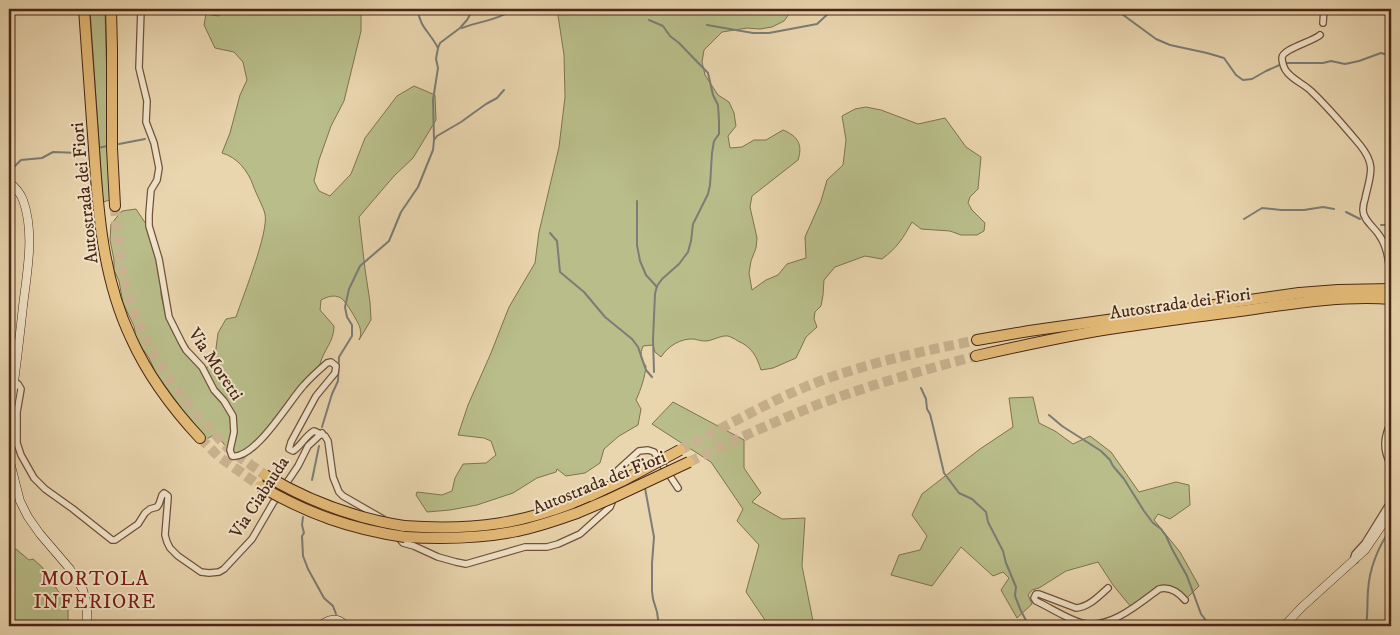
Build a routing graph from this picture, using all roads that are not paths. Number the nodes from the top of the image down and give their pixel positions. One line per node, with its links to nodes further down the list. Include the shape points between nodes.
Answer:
1 (84, 9): 19 (highway, Autostrada dei Fiori, via 96,195 112,286 130,337 154,382)
2 (111, 9): 8 (highway, Autostrada dei Fiori)
3 (140, 9): 18 (street, Via Moretti, via 139,68 147,101 146,122 159,168 151,190 149,226 159,259 169,317 182,343 231,411 234,421 232,456 241,455 257,445 304,385 331,362 336,366 335,373 316,396 289,449 296,450 311,432)
4 (1324, 9): 5 (street)
5 (1323, 23)
6 (1320, 35): 9 (street, via 1284,52 1285,69 1322,102 1370,159 1363,211 1384,243)
7 (9, 182): 15 (main road, via 20,194 26,210 29,252)
8 (115, 206)
9 (1391, 279)
10 (1391, 289): 12 (highway, Autostrada dei Fiori, via 1329,290)
11 (1391, 299): 12 (highway, Autostrada dei Fiori)
12 (1218, 309): 13 (highway, Autostrada dei Fiori); 14 (highway, Autostrada dei Fiori)
13 (977, 340)
14 (976, 356)
15 (15, 382): 16 (main road); 18 (street, Via Ciabauda, via 21,389 17,443 37,482 112,540 138,524 144,513 157,507 162,495 166,494 167,542 178,556 201,572 224,569 248,545 308,446)
16 (9, 416)
17 (1391, 422): 23 (street, via 1384,446)
18 (322, 433): 26 (street, via 328,441 333,477 343,496 383,519 403,543 456,562 469,563 525,547 547,547 580,534 610,507 618,470 639,451 654,452)
19 (200, 438)
20 (680, 450): 29 (highway, Autostrada dei Fiori, bridge, via 590,496 528,518 490,526)
21 (9, 458): 34 (main road, via 20,501 28,517 83,590)
22 (689, 462): 29 (highway, Autostrada dei Fiori, bridge, via 577,513 533,527 497,535 455,538)
23 (1391, 465)
24 (265, 475): 29 (highway, Autostrada dei Fiori, bridge, via 294,492)
25 (260, 486): 29 (highway, Autostrada dei Fiori, bridge, via 300,508 360,529)
26 (678, 488)
27 (1391, 500): 30 (street, via 1355,554)
28 (1391, 512): 30 (main road, via 1371,543)
29 (404, 532)
30 (1355, 560): 33 (main road, via 1313,596)
31 (1108, 588): 32 (street, via 1081,608 1040,594 1034,598 1089,624 1099,624 1128,612 1159,589 1174,590)
32 (1185, 600)
33 (1288, 624)
34 (87, 626)
35 (320, 626): 36 (main road, via 333,620)
36 (346, 626)

